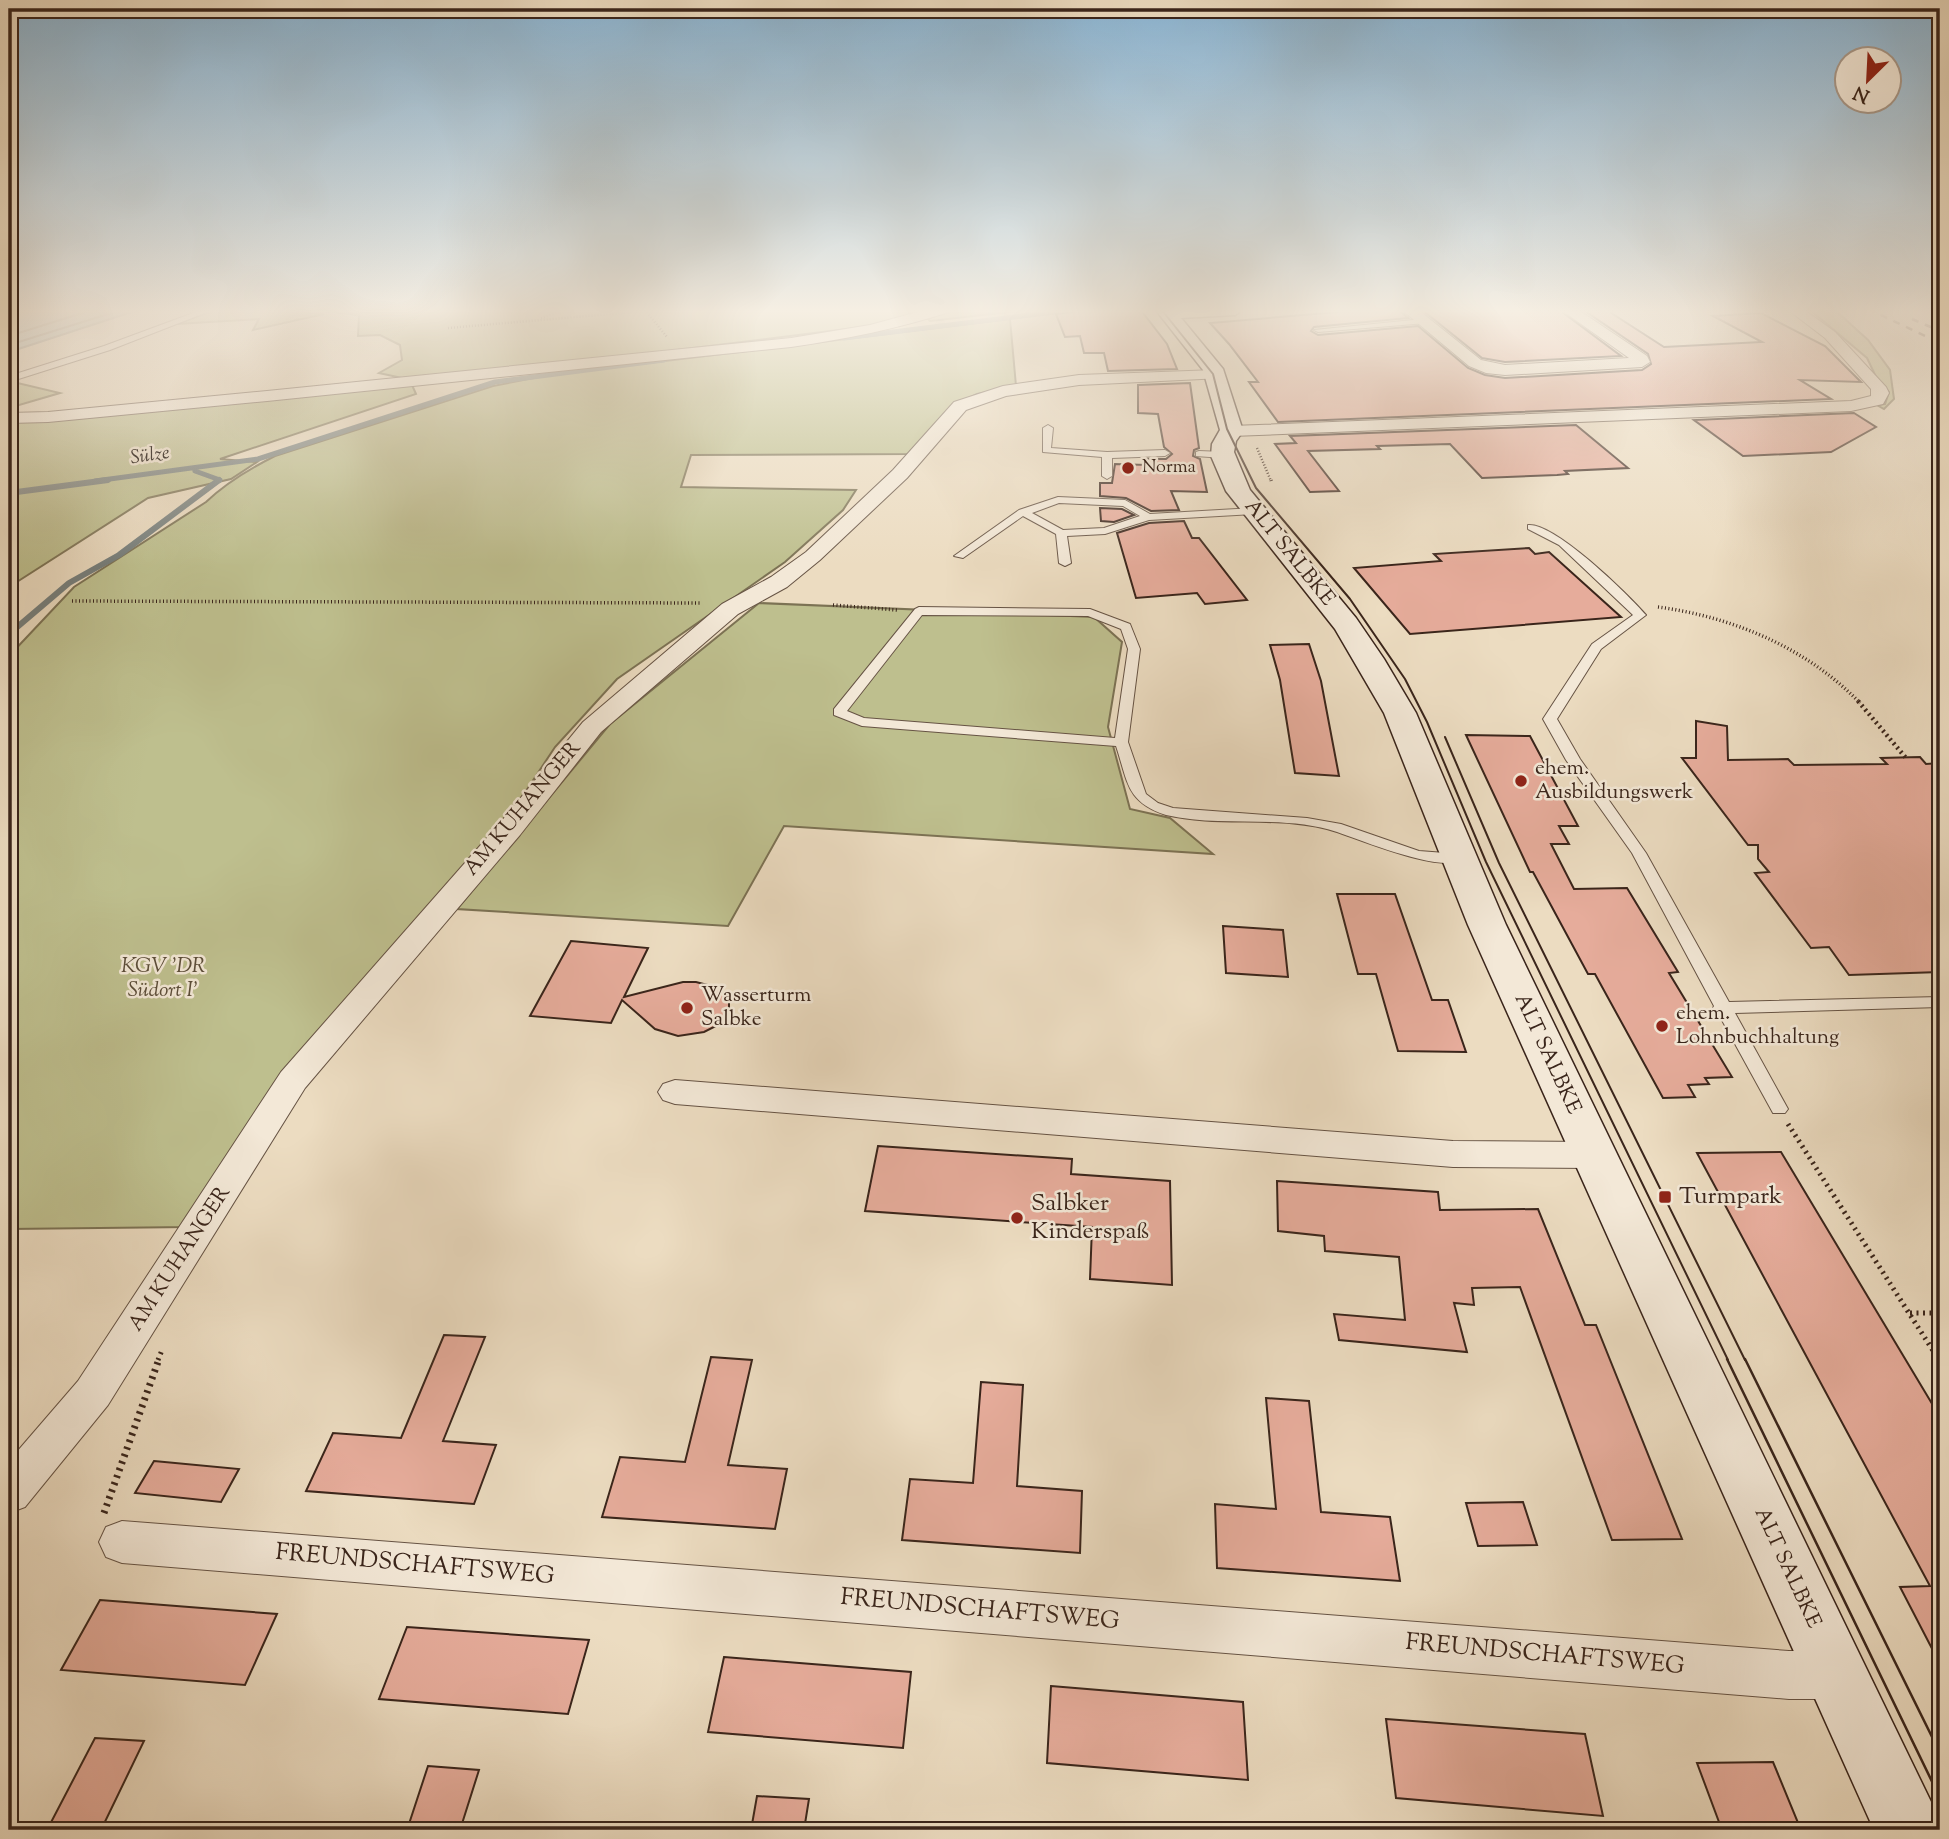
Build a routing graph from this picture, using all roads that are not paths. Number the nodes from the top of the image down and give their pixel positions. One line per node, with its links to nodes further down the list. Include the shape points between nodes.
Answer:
1 (285, 395): 5 (street)
2 (992, 395): 25 (street, AM KUHANGER, via 953,412 900,474 813,555 779,582 730,609 592,727 293,1080 93,1394)
3 (1219, 395): 7 (main road, ALT SALBKE)
4 (1880, 395): 7 (street, via 1877,400 1849,406)
5 (9, 418)
6 (1048, 428): 9 (lane, via 1046,450)
7 (1227, 442): 11 (main road, ALT SALBKE, via 1236,487)
8 (1165, 453): 9 (lane)
9 (1107, 454): 10 (lane)
10 (1107, 476)
11 (1254, 511): 13 (lane); 19 (main road, ALT SALBKE, via 1327,599 1386,685)
12 (1023, 512): 13 (lane, via 1058,500 1125,503); 15 (lane); 16 (lane)
13 (1148, 517): 15 (lane, via 1105,531)
14 (1532, 527): 21 (lane, via 1563,543 1640,615 1596,648 1550,719 1573,760 1639,853)
15 (1061, 533): 17 (lane)
16 (959, 556)
17 (1065, 564)
18 (1121, 743): 18 (lane, via 1134,649 1126,627 1090,613 919,611 839,712 862,722); 19 (lane, via 1140,796 1153,806 1171,812 1307,822 1336,827 1417,855)
19 (1458, 858): 24 (main road, ALT SALBKE)
20 (1940, 1002): 21 (lane)
21 (1721, 1008): 23 (lane)
22 (676, 1092): 24 (street, via 1453,1154)
23 (1779, 1109)
24 (1593, 1155): 27 (main road, ALT SALBKE)
25 (9, 1493)
26 (122, 1542): 27 (street, FREUNDSCHAFTSWEG, via 1789,1675)
27 (1837, 1675): 28 (main road, ALT SALBKE)
28 (1909, 1830)

